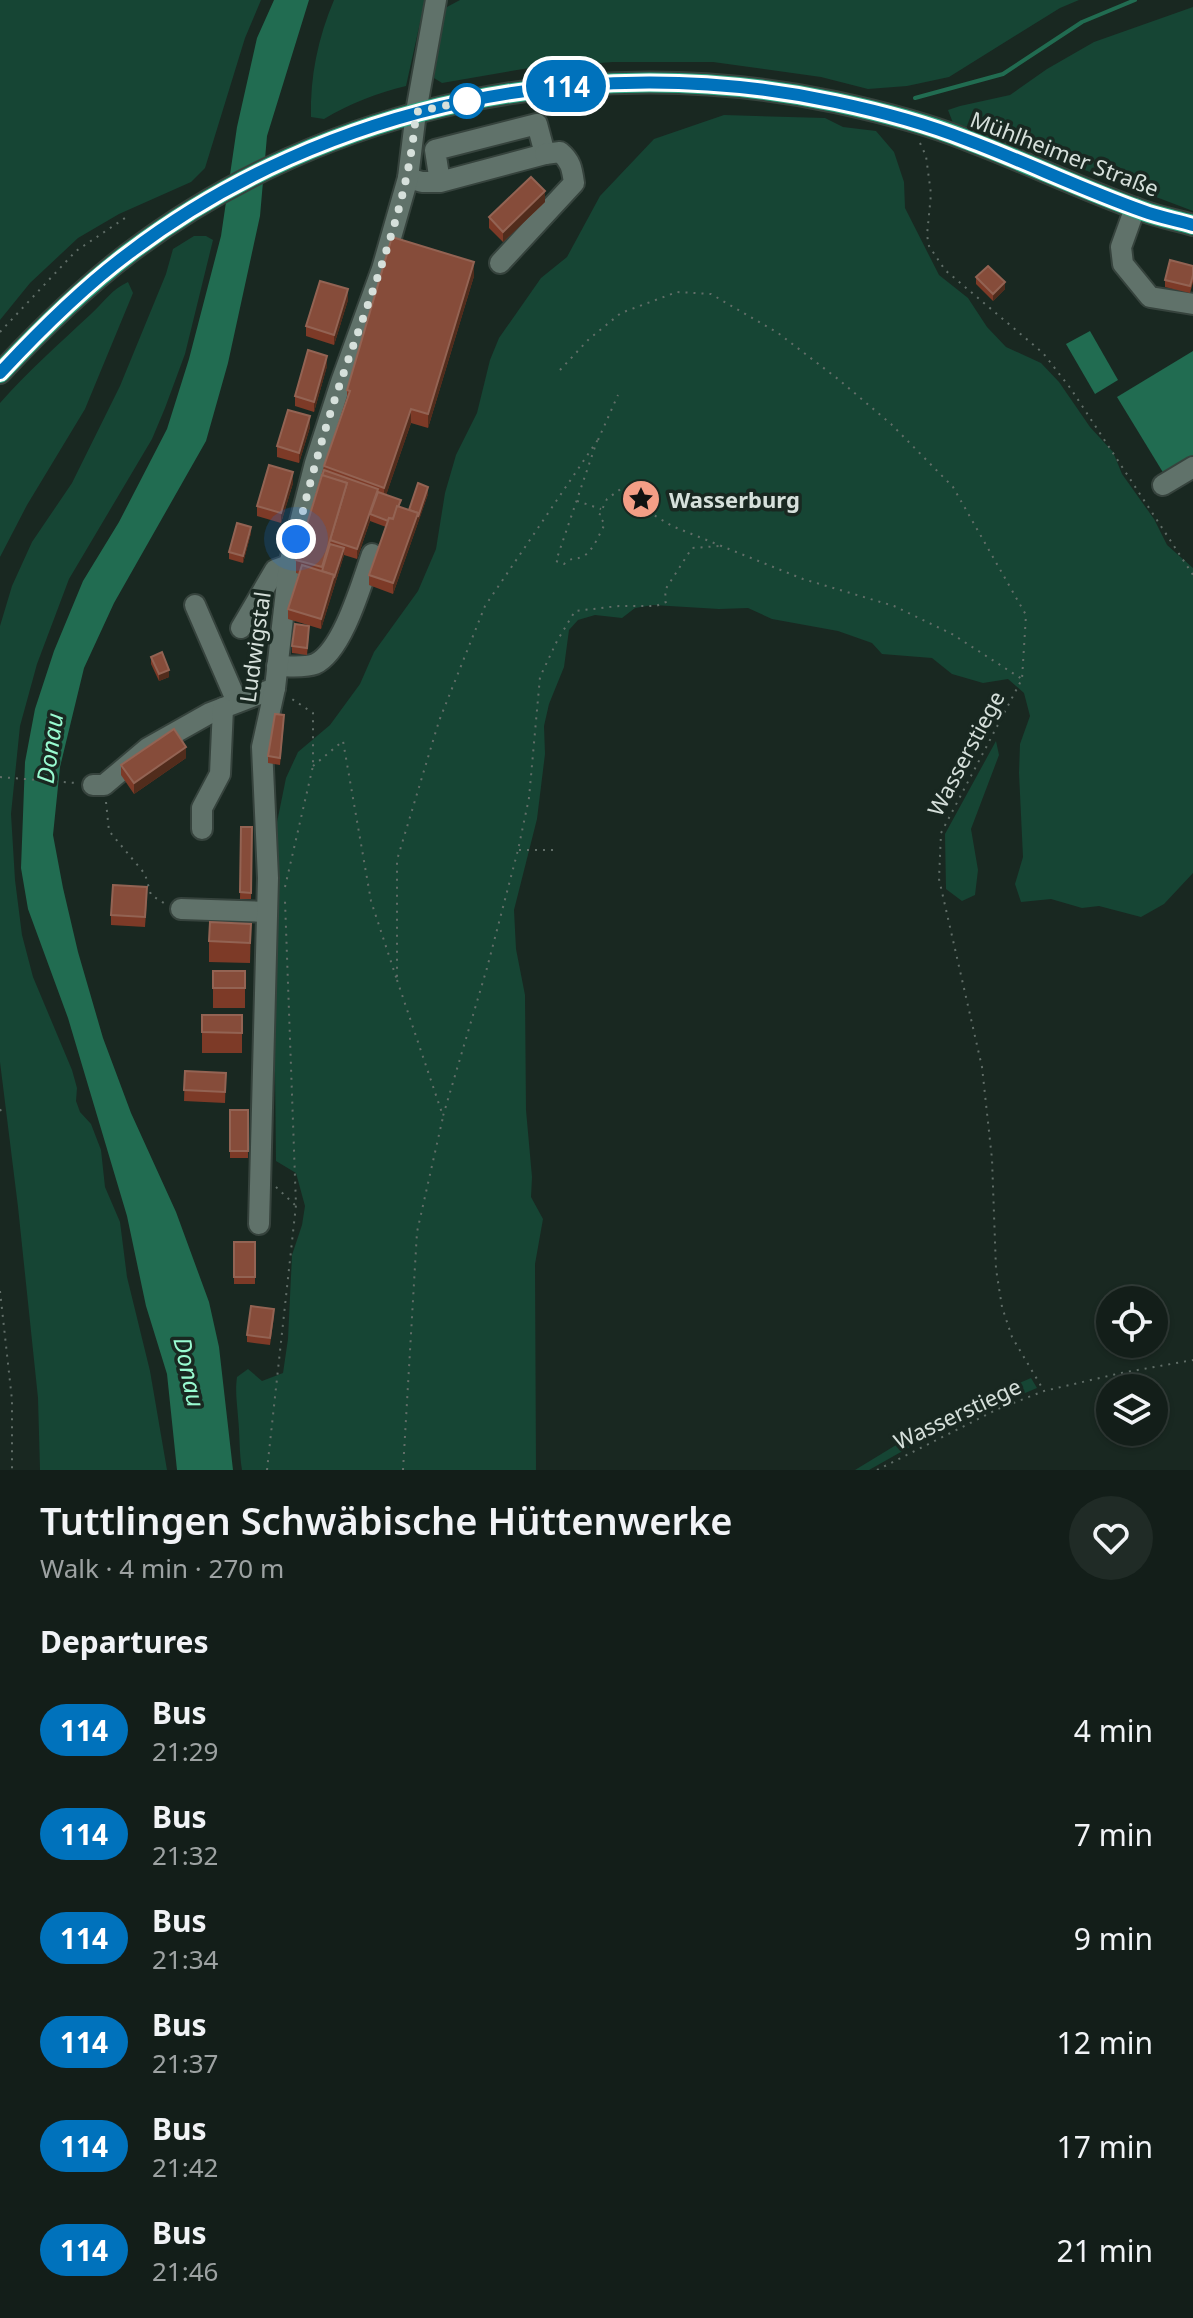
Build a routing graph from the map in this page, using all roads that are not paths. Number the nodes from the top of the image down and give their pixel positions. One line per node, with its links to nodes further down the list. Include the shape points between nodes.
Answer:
1 (436, 0): 2 (street, Ludwigstal)
2 (416, 112): 4 (street, Ludwigstal); 6 (main road, Mühlheimer Straße, via 560,86 654,82 749,88 836,102 963,138); 10 (main road, Mühlheimer Straße, via 312,149 195,208 84,290)
3 (545, 154): 5 (street); 5 (street, via 537,124 435,150); 8 (street, via 560,152 566,158 574,183)
4 (408, 178): 5 (street); 14 (street, Ludwigstal, via 315,463)
5 (440, 182)
6 (1135, 208): 7 (main road, Mühlheimer Straße); 9 (street, via 1121,247 1123,264 1150,297)
7 (1193, 225)
8 (500, 263)
9 (1193, 304)
10 (0, 373)
11 (1193, 467): 12 (street)
12 (1163, 485)
13 (372, 554): 17 (street, via 329,652 314,664)
14 (289, 565): 16 (street, via 275,570); 17 (street, Ludwigstal)
15 (195, 605): 19 (street)
16 (241, 628)
17 (277, 666): 18 (street, Ludwigstal)
18 (275, 688): 19 (street); 23 (street, Ludwigstal, via 262,747)
19 (230, 705): 20 (street, via 148,748); 21 (street, via 220,774 202,808)
20 (99, 785)
21 (202, 829)
22 (181, 909): 23 (street)
23 (267, 912): 24 (street, Ludwigstal)
24 (259, 1224)

